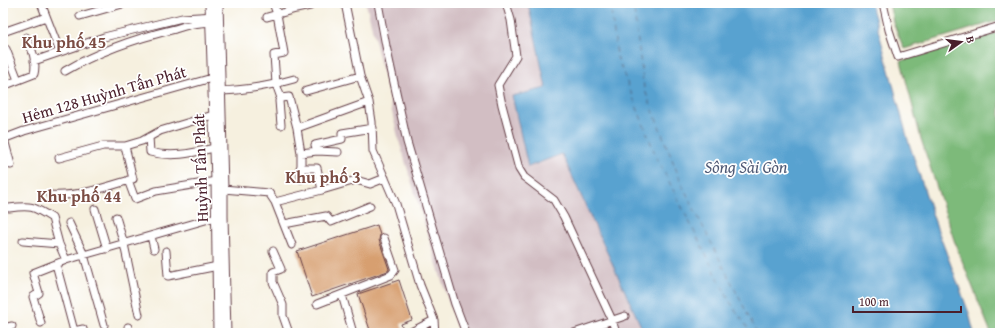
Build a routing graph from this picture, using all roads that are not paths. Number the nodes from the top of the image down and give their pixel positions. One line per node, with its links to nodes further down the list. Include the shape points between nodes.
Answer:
1 (41, 3): 14 (street)
2 (126, 3): 13 (street)
3 (210, 3): 16 (main road, Huỳnh Tấn Phát)
4 (218, 3): 16 (main road, Huỳnh Tấn Phát)
5 (273, 3): 12 (street)
6 (345, 3): 24 (street)
7 (378, 3): 94 (street, via 407,142)
8 (506, 3): 82 (street, via 516,56 498,85 519,169 524,177 554,200)
9 (883, 3): 17 (street, via 898,57)
10 (295, 6): 11 (street); 12 (street)
11 (310, 6)
12 (277, 14): 15 (street); 28 (street, via 284,53 274,55)
13 (80, 16)
14 (46, 17): 18 (street); 21 (street)
15 (267, 17)
16 (214, 20): 21 (street, via 182,18); 23 (street, via 143,37); 25 (main road, Huỳnh Tấn Phát); 31 (main road, Huỳnh Tấn Phát)
17 (1000, 26)
18 (3, 32)
19 (26, 37): 22 (street)
20 (6, 49): 27 (street)
21 (60, 52): 22 (street)
22 (34, 61): 27 (street, via 34,74)
23 (65, 71)
24 (360, 76): 30 (street); 33 (street)
25 (212, 78): 31 (main road, Huỳnh Tấn Phát); 39 (street, Hẻm 128 Huỳnh Tấn Phát)
26 (294, 79): 28 (street)
27 (18, 80): 29 (street)
28 (276, 84): 31 (street); 32 (street)
29 (3, 86)
30 (306, 91)
31 (217, 96): 34 (main road, Huỳnh Tấn Phát); 52 (main road, Huỳnh Tấn Phát)
32 (281, 98): 35 (street); 36 (street, via 289,97)
33 (369, 102): 36 (street); 37 (street)
34 (213, 115): 38 (street, via 160,131); 41 (main road, Huỳnh Tấn Phát)
35 (281, 126)
36 (297, 128): 44 (street)
37 (373, 128): 42 (street, via 342,133 342,139 315,144); 48 (street, via 373,151)
38 (149, 137): 40 (street); 41 (street, via 150,152 158,154 180,155)
39 (4, 139): 46 (street)
40 (125, 146): 45 (street, via 103,146); 50 (street, via 133,179)
41 (214, 148): 51 (main road, Huỳnh Tấn Phát)
42 (317, 151): 43 (street); 44 (street)
43 (338, 152)
44 (301, 153): 47 (street)
45 (59, 158)
46 (11, 165)
47 (300, 168): 49 (street); 53 (street, via 317,168)
48 (385, 178): 53 (street, via 370,184 356,180); 81 (street)
49 (301, 179)
50 (128, 180): 51 (street, via 135,199 156,191); 54 (street, via 79,194)
51 (216, 181): 59 (main road, Huỳnh Tấn Phát)
52 (223, 189): 55 (street, via 269,193); 59 (main road, Huỳnh Tấn Phát)
53 (322, 190): 55 (street)
54 (50, 195)
55 (275, 202): 62 (street)
56 (370, 206): 62 (street, via 331,222 326,216)
57 (9, 208): 66 (street, via 28,206 52,218)
58 (95, 209): 69 (street)
59 (220, 216): 63 (street); 76 (main road, Huỳnh Tấn Phát); 89 (main road, Huỳnh Tấn Phát)
60 (116, 217): 67 (street)
61 (69, 223): 73 (street)
62 (284, 224): 68 (street)
63 (151, 236): 67 (street); 70 (street)
64 (384, 238): 77 (street, via 394,273)
65 (23, 240): 66 (street)
66 (59, 244): 74 (street)
67 (124, 244): 69 (street); 79 (street)
68 (292, 245)
69 (107, 249): 73 (street)
70 (154, 249)
71 (166, 251): 76 (street, via 168,276)
72 (273, 251): 90 (street, via 281,269 273,272 272,282 283,305)
73 (84, 255): 74 (street); 84 (street)
74 (66, 260): 75 (street)
75 (56, 264): 83 (street, via 33,273 39,294 33,297); 87 (street, via 74,330)
76 (218, 266): 88 (main road, Huỳnh Tấn Phát)
77 (342, 296): 78 (street); 91 (street)
78 (317, 304)
79 (139, 315)
80 (625, 316): 82 (street)
81 (434, 320): 92 (street); 93 (street)
82 (612, 320): 95 (street); 96 (street)
83 (41, 323)
84 (104, 324)
85 (12, 326): 86 (street)
86 (3, 328)
87 (83, 329)
88 (218, 333)
89 (226, 333)
90 (289, 333)
91 (353, 333)
92 (409, 333)
93 (435, 333)
94 (466, 333)
95 (574, 333)
96 (616, 333)

